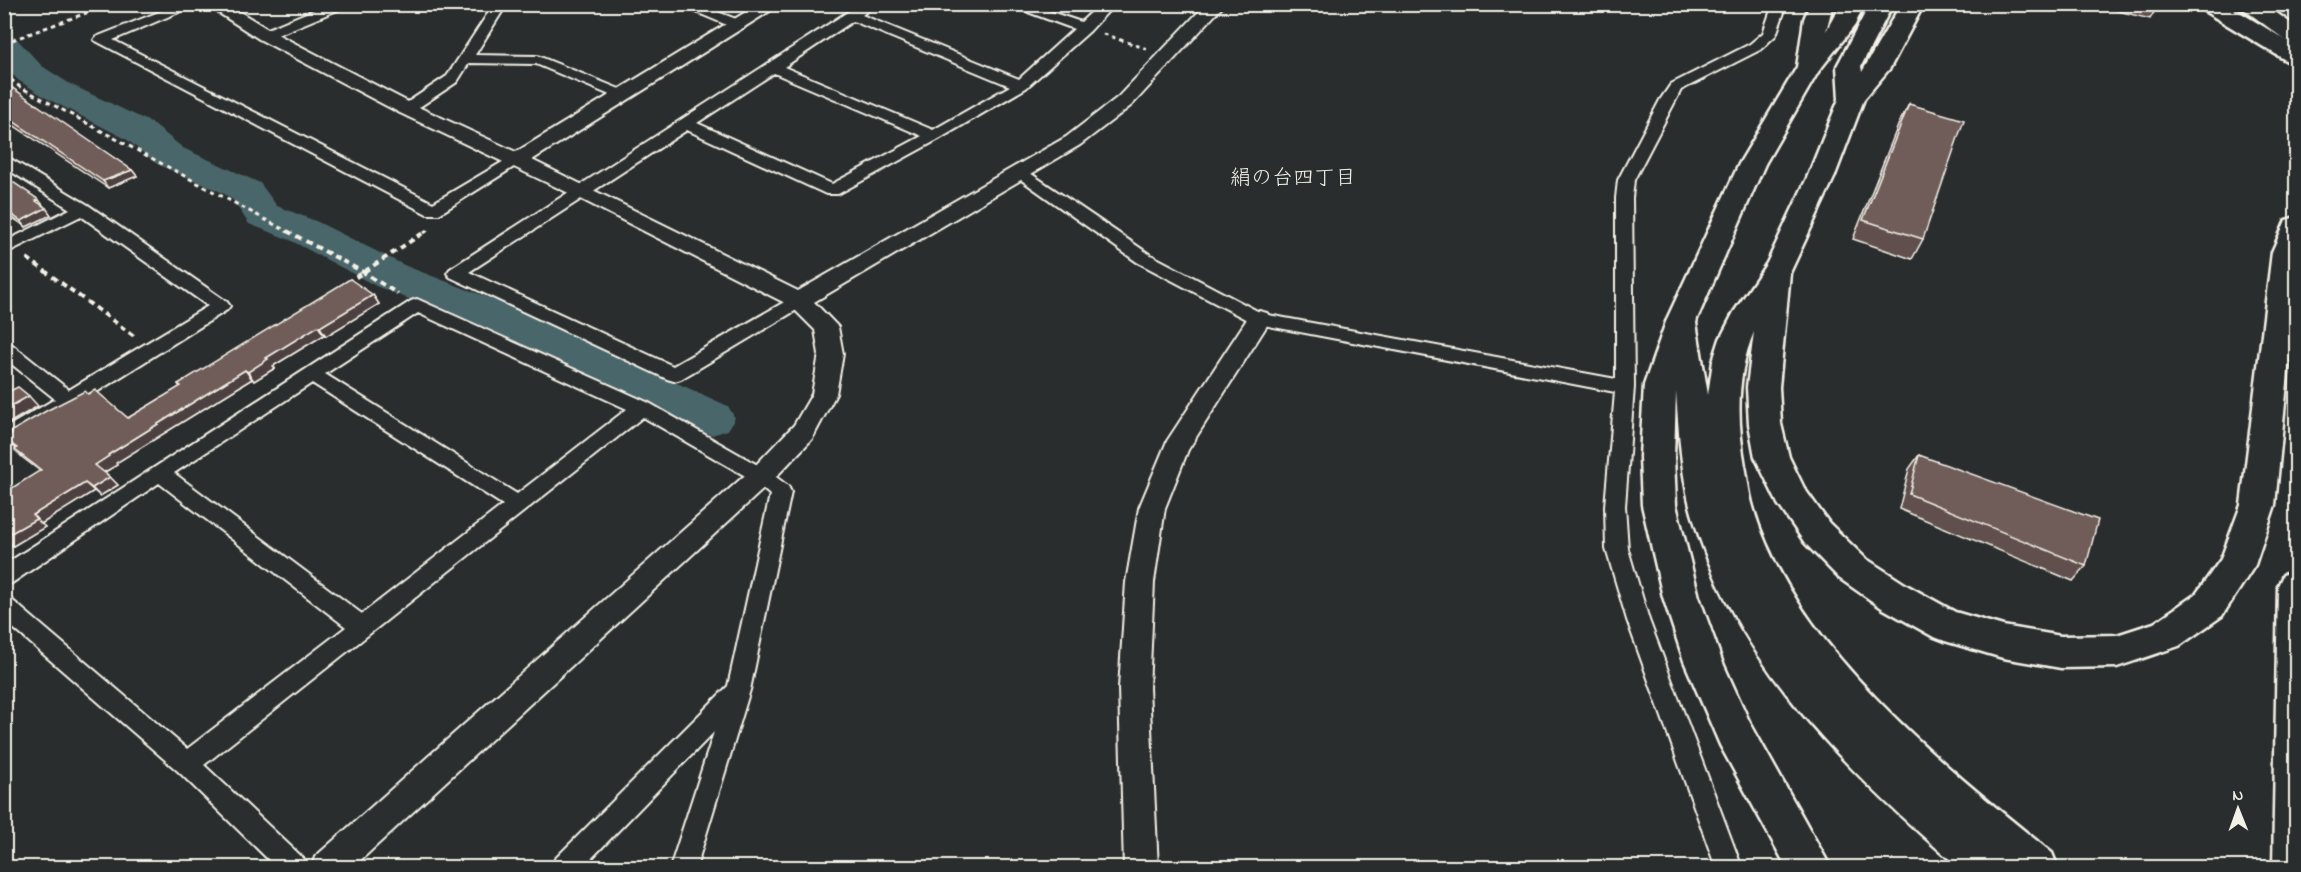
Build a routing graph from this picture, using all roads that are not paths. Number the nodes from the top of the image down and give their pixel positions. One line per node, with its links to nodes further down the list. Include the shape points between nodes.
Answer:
1 (192, 4): 36 (street, via 100,39 433,210)
2 (214, 4): 23 (street)
3 (346, 4): 23 (street)
4 (501, 4): 26 (street)
5 (683, 4): 21 (street)
6 (772, 4): 21 (street)
7 (870, 4): 19 (street)
8 (1012, 4): 22 (street)
9 (1109, 4): 22 (street)
10 (1216, 4): 37 (street, via 1125,101)
11 (1780, 4): 48 (street, via 1769,35 1755,47 1676,87 1626,180)
12 (1822, 4): 28 (highway)
13 (1852, 4): 28 (highway, via 1843,25)
14 (1882, 4): 31 (highway, via 1849,66)
15 (1913, 4): 31 (highway, via 1878,69)
16 (2209, 4): 25 (highway)
17 (2248, 4): 24 (highway)
18 (2273, 4): 20 (highway)
19 (852, 16): 27 (street); 29 (street)
20 (2296, 20)
21 (739, 25): 30 (street)
22 (1085, 28): 29 (street)
23 (265, 35): 32 (street)
24 (2296, 37)
25 (2296, 56)
26 (465, 59): 30 (street, via 538,60); 32 (street, via 452,79)
27 (772, 67): 33 (street); 34 (street)
28 (1807, 70): 45 (highway, via 1752,164)
29 (1021, 85): 34 (street)
30 (622, 94): 36 (street)
31 (1852, 99): 42 (highway)
32 (407, 109): 36 (street)
33 (685, 123): 34 (street, via 832,190); 38 (street)
34 (934, 136)
35 (4, 160): 39 (street)
36 (517, 160): 38 (street)
37 (1021, 174): 43 (street); 44 (street, via 1143,258)
38 (582, 191): 43 (street); 43 (street, via 456,273 674,374)
39 (82, 209): 41 (street); 49 (street, via 221,306)
40 (2296, 226): 42 (highway, via 2286,252 2258,505 2237,565 2209,605 2166,635 2117,651 2050,650 2003,642 1946,625 1852,568 1816,533 1790,495 1772,457 1765,424 1763,387)
41 (8, 248)
42 (1776, 273): 69 (highway, via 1747,314 1732,349 1726,380 1725,454 1745,534 1785,613 1839,684 1924,773)
43 (799, 301): 53 (street, via 826,327 831,354 824,394 803,432)
44 (1259, 319): 48 (street); 65 (street, via 1176,448 1152,508 1140,582 1134,688)
45 (1682, 320): 67 (highway, via 1660,385 1659,505 1669,551 1703,661 1729,722); 68 (highway, via 1698,466 1709,515 1756,618 1798,679 1851,739 1892,780)
46 (4, 348): 49 (street)
47 (312, 374): 50 (street, via 417,305); 52 (street); 54 (street)
48 (1625, 387): 66 (street, via 1614,506 1617,549 1638,620)
49 (69, 399): 51 (street)
50 (642, 408): 53 (street); 54 (street)
51 (4, 439)
52 (159, 472): 55 (street); 58 (street)
53 (761, 476): 59 (street, via 781,492); 62 (street)
54 (517, 504): 58 (street)
55 (4, 577)
56 (2296, 586): 70 (highway)
57 (4, 606): 60 (street)
58 (362, 627): 60 (street)
59 (739, 690): 63 (street); 64 (street)
60 (187, 764): 61 (street)
61 (295, 867)
62 (327, 867)
63 (564, 867)
64 (683, 867)
65 (1141, 867)
66 (1729, 867)
67 (1810, 867)
68 (1993, 867)
69 (2037, 867)
70 (2295, 867)

